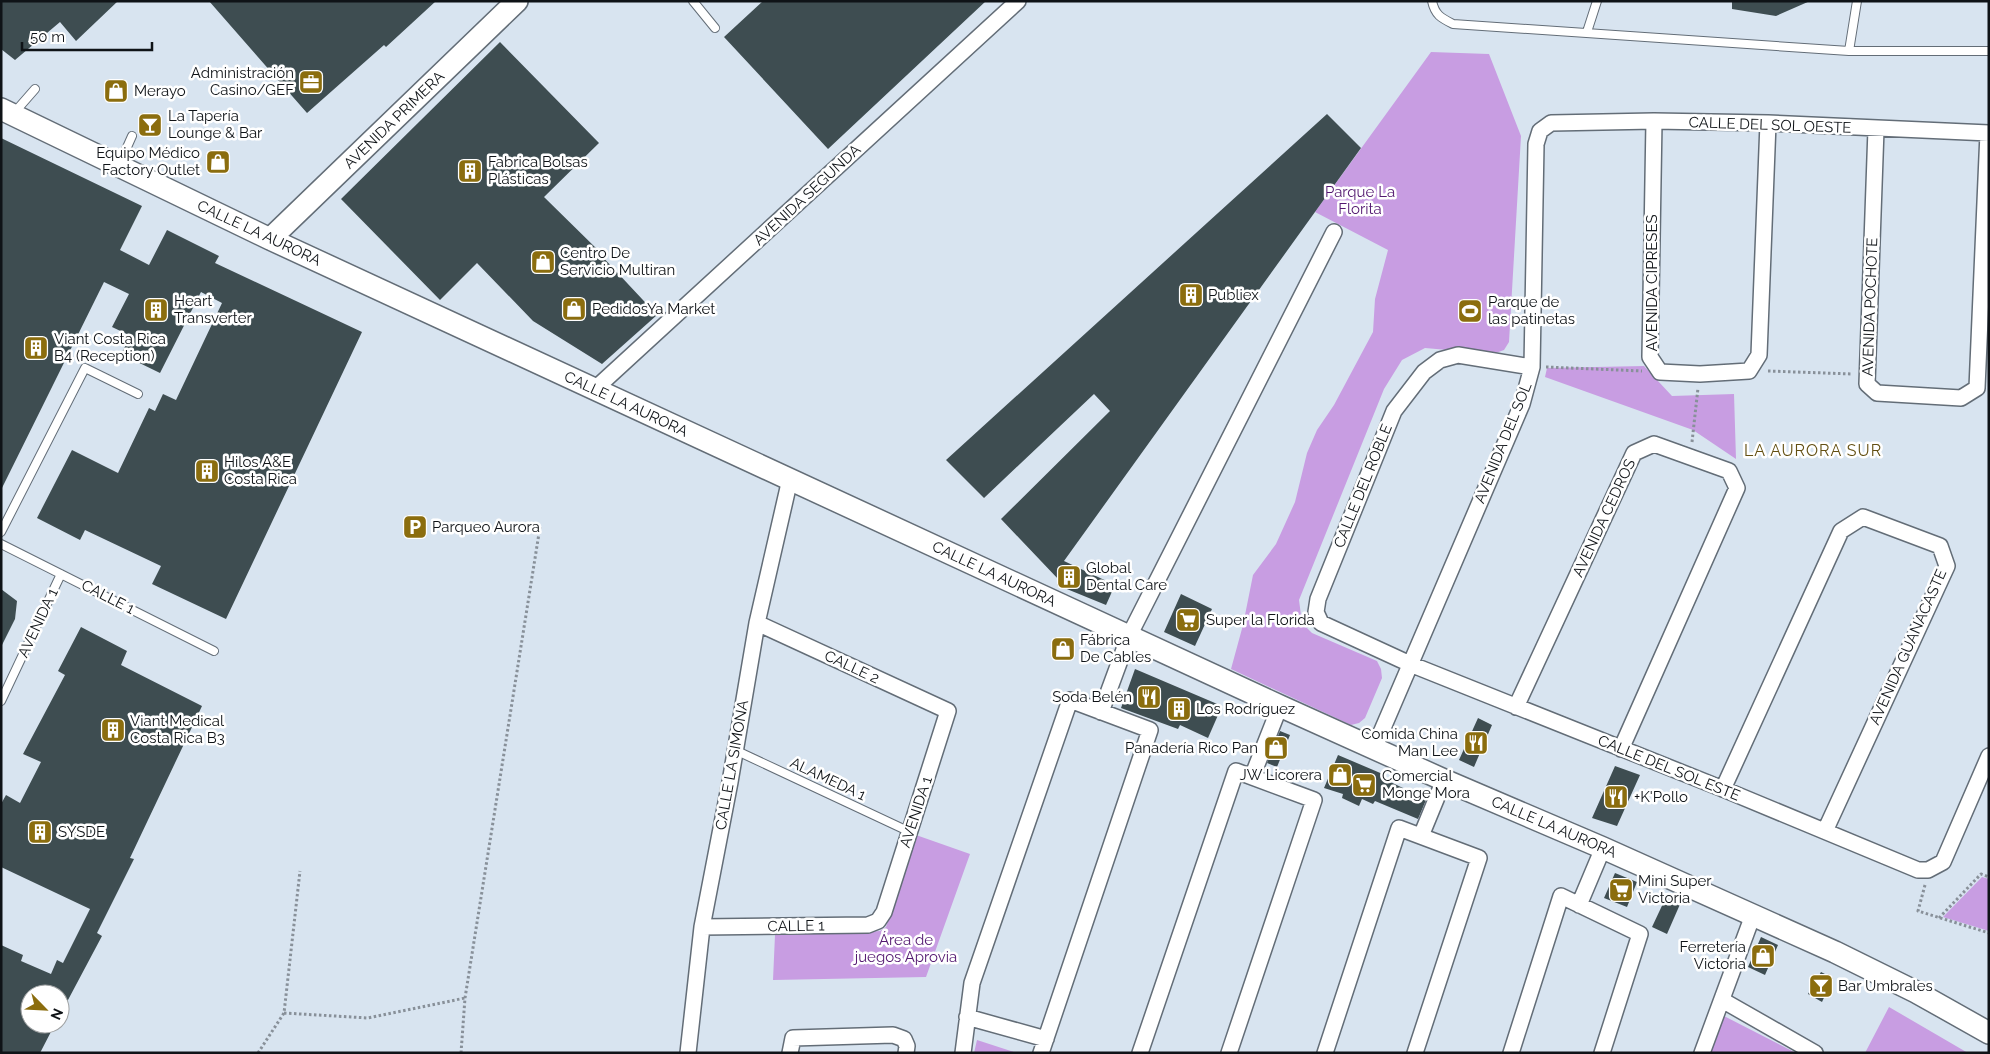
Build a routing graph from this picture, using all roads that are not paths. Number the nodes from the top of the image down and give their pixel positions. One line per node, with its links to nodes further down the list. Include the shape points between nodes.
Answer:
1 (517, 1): 21 (street, AVENIDA PRIMERA)
2 (693, 1): 7 (lane)
3 (1018, 1): 23 (street, AVENIDA SEGUNDA)
4 (1432, 1): 8 (lane, via 1434,12 1453,24)
5 (1596, 1): 8 (lane)
6 (1857, 1): 9 (lane)
7 (716, 28)
8 (1587, 32): 9 (lane)
9 (1849, 51): 10 (lane)
10 (1989, 51)
11 (35, 89): 12 (lane)
12 (7, 112): 19 (street, CALLE LA AURORA)
13 (1654, 121): 14 (street, CALLE DEL SOL OESTE); 15 (street, CALLE DEL SOL OESTE); 15 (street, AVENIDA CIPRESES, via 1650,357 1660,372 1700,374 1749,371 1759,355)
14 (1551, 123): 22 (street, AVENIDA DEL SOL, via 1540,131 1536,144)
15 (1768, 123): 16 (street, CALLE DEL SOL OESTE)
16 (1876, 129): 17 (street, CALLE DEL SOL OESTE); 17 (street, AVENIDA POCHOTE, via 1867,384 1877,393 1961,398 1977,388)
17 (1989, 133)
18 (132, 136): 19 (lane)
19 (119, 166): 21 (street, CALLE LA AURORA)
20 (1334, 232): 30 (street)
21 (270, 239): 23 (street, CALLE LA AURORA)
22 (1532, 367): 32 (street, AVENIDA DEL SOL, via 1522,404); 32 (street, CALLE DEL ROBLE, via 1458,355 1440,360 1424,372 1408,391 1394,411 1379,444 1318,599 1316,612 1321,623)
23 (595, 390): 25 (street, CALLE LA AURORA)
24 (138, 394): 26 (lane, via 85,368)
25 (790, 479): 29 (street, CALLE LA SIMONA); 30 (street, CALLE LA AURORA)
26 (1, 532)
27 (1, 544): 28 (lane, CALLE 1)
28 (61, 574): 31 (lane, CALLE 1); 33 (lane, AVENIDA 1)
29 (756, 623): 36 (street, CALLE 2); 40 (street, CALLE LA SIMONA)
30 (1129, 636): 34 (street, CALLE LA AURORA); 37 (street)
31 (214, 651)
32 (1410, 664): 35 (street, CALLE DEL SOL ESTE); 38 (street, AVENIDA DEL SOL)
33 (1, 700)
34 (1280, 706): 38 (street, CALLE LA AURORA); 42 (street)
35 (1516, 707): 39 (street, CALLE DEL SOL ESTE); 39 (street, AVENIDA CEDROS, via 1634,452 1654,444 1729,471 1737,488)
36 (948, 711): 46 (street, AVENIDA 1)
37 (1101, 712): 54 (street, via 1070,700 972,983); 56 (street, via 1150,730)
38 (1374, 749): 43 (street, CALLE LA AURORA)
39 (1621, 749): 44 (street, CALLE DEL SOL ESTE)
40 (735, 750): 46 (lane, ALAMEDA 1); 52 (street, CALLE LA SIMONA)
41 (1989, 756): 45 (street, CALLE DEL SOL ESTE, via 1943,862 1928,870 1918,870)
42 (1252, 777): 61 (street, via 1236,771); 62 (street, via 1314,800)
43 (1444, 780): 47 (street); 48 (street, CALLE LA AURORA)
44 (1723, 789): 45 (street, CALLE DEL SOL ESTE); 45 (street, AVENIDA GUANACASTE, via 1842,532 1863,517 1940,546 1947,566)
45 (1825, 831)
46 (910, 832): 50 (street, AVENIDA 1)
47 (1422, 836): 63 (street, via 1399,828); 64 (street, via 1479,858)
48 (1603, 848): 49 (street); 51 (street, CALLE LA AURORA)
49 (1579, 904): 65 (street, via 1561,896); 66 (street, via 1640,934)
50 (884, 912): 52 (street, CALLE 1, via 878,921 868,925)
51 (1753, 915): 53 (street); 55 (street, CALLE LA AURORA, via 1916,992)
52 (702, 927): 57 (street, CALLE LA SIMONA)
53 (1722, 1000): 67 (street); 68 (street)
54 (967, 1017): 56 (street); 60 (street)
55 (1989, 1033)
56 (1043, 1046)
57 (688, 1053)
58 (790, 1053): 59 (street, via 793,1038 893,1035 904,1039)
59 (906, 1053)
60 (963, 1053)
61 (1140, 1053)
62 (1229, 1053)
63 (1325, 1053)
64 (1415, 1053)
65 (1510, 1053)
66 (1602, 1053)
67 (1702, 1053)
68 (1815, 1053)

